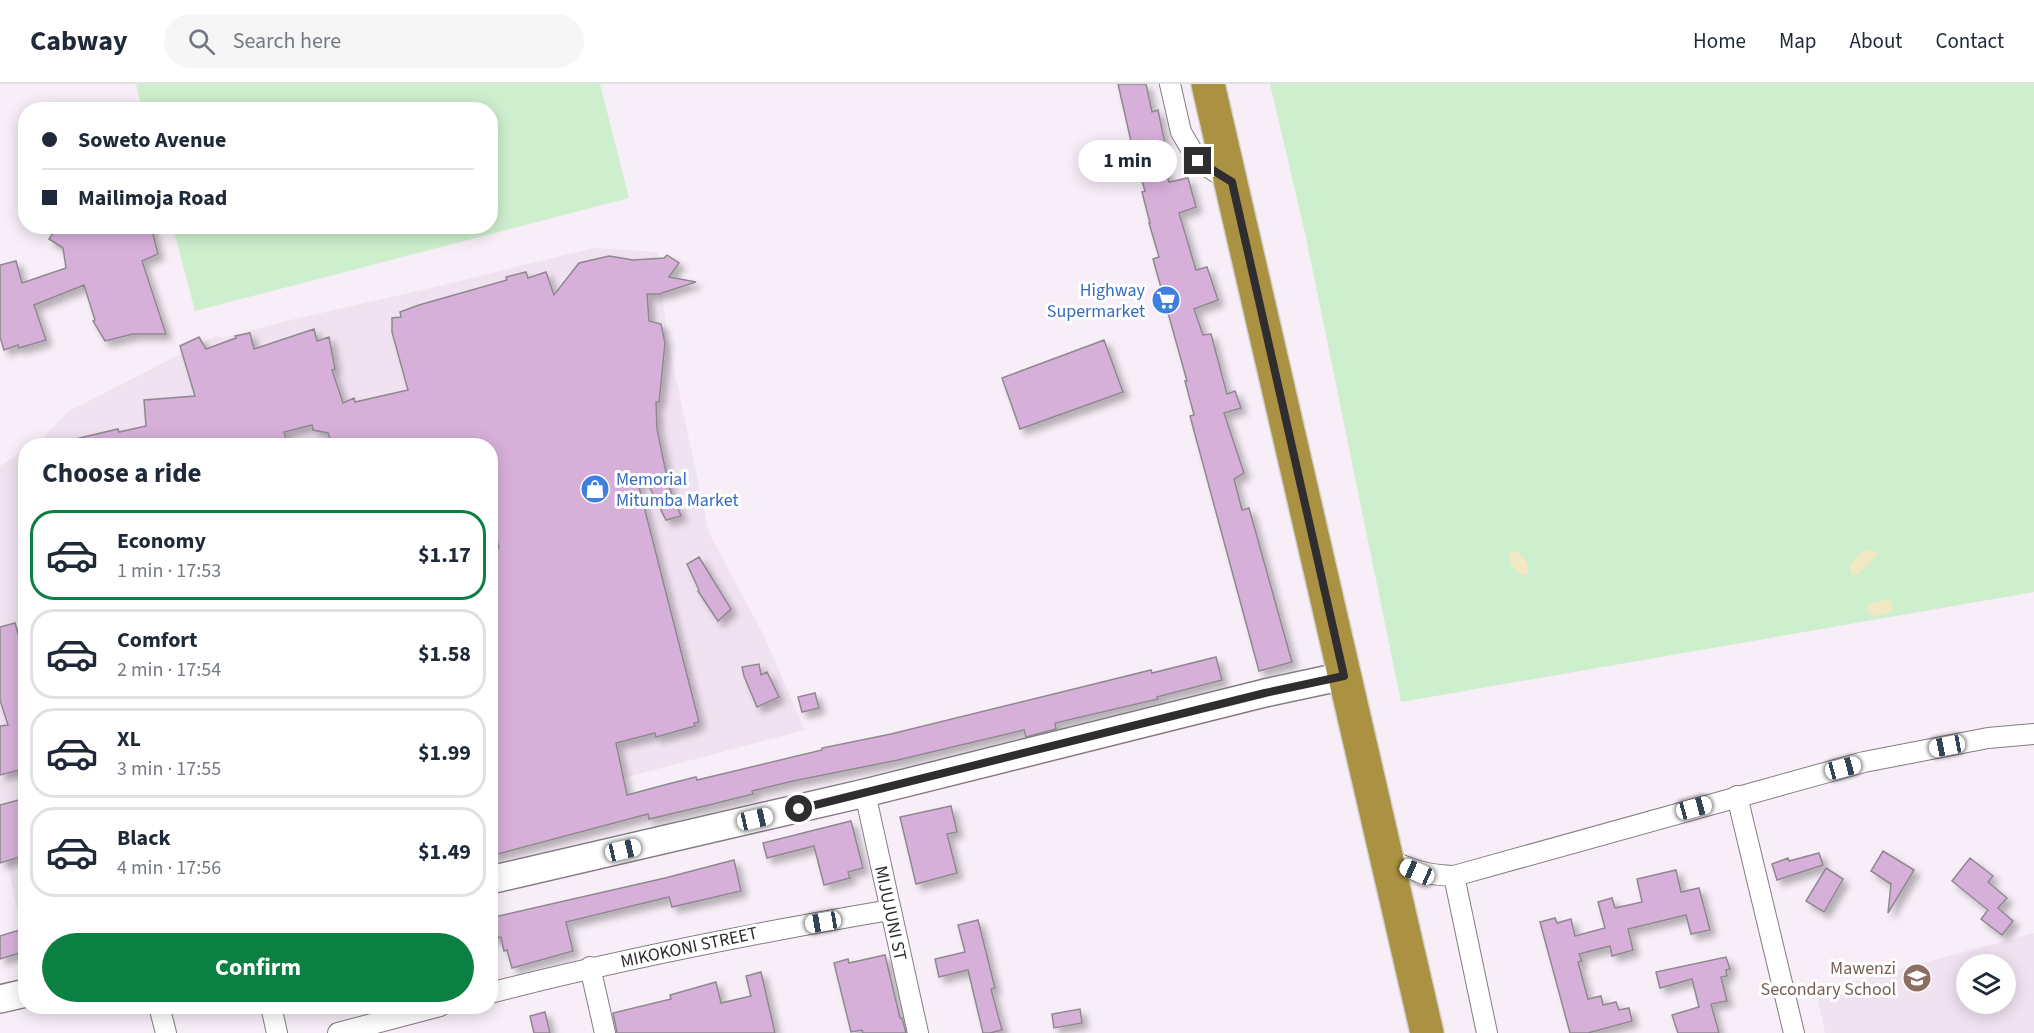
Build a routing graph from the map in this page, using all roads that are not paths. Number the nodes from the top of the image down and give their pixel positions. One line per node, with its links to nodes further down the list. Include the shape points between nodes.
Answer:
1 (1170, 84): 3 (street, via 1181,132 1198,161)
2 (1208, 84): 3 (highway)
3 (1232, 182): 4 (highway)
4 (1344, 676): 6 (street); 8 (highway)
5 (2034, 734): 7 (street, via 1988,738 1864,762)
6 (865, 793): 10 (street); 11 (street, MIJUJUNI ST)
7 (1737, 796): 9 (street); 26 (street)
8 (1387, 859): 9 (street, via 1432,876); 24 (highway)
9 (1454, 876): 25 (street)
10 (498, 878)
11 (890, 910): 12 (street, MIKOKONI STREET); 23 (street, MIJUJUNI ST)
12 (590, 967): 13 (street, MIKOKONI STREET); 22 (street)
13 (498, 991)
14 (18, 995): 15 (street)
15 (0, 999)
16 (161, 1014): 19 (street)
17 (273, 1014): 20 (street)
18 (410, 1014): 21 (street)
19 (166, 1033)
20 (277, 1033)
21 (338, 1033)
22 (605, 1033)
23 (918, 1033)
24 (1427, 1033)
25 (1487, 1033)
26 (1794, 1033)

